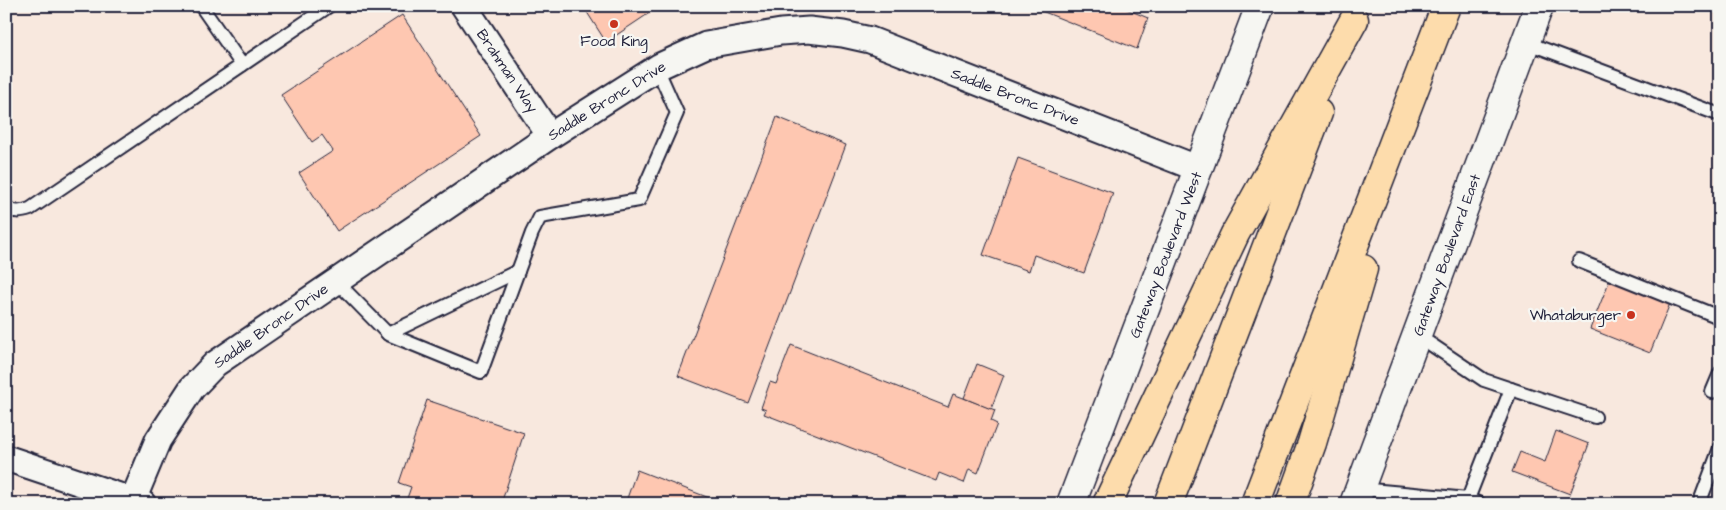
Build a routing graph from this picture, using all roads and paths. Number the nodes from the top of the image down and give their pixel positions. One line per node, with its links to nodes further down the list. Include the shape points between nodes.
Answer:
1 (201, 6): 9 (lane)
2 (329, 6): 9 (lane)
3 (464, 6): 13 (street, Brahman Way)
4 (1260, 6): 14 (main road, Gateway Boulevard West)
5 (1446, 6): 11 (highway)
6 (1539, 6): 8 (main road, Gateway Boulevard East)
7 (1357, 13): 32 (highway, via 1235,234); 33 (highway)
8 (1525, 42): 12 (lane); 21 (main road, Gateway Boulevard East)
9 (242, 65): 15 (lane, via 30,208 20,212)
10 (656, 68): 13 (street, Saddle Bronc Drive); 14 (street, Saddle Bronc Drive, via 706,45 754,35 809,30 843,34 870,40); 17 (lane, via 677,113 638,200 540,217)
11 (1418, 83): 34 (highway); 35 (highway, via 1312,444)
12 (1720, 115)
13 (550, 136): 18 (street, Saddle Bronc Drive)
14 (1199, 169): 31 (main road, Gateway Boulevard West)
15 (6, 207)
16 (1579, 261): 19 (lane)
17 (518, 271): 20 (lane); 20 (lane, via 482,372)
18 (336, 281): 20 (lane); 30 (street, Saddle Bronc Drive, via 215,364 192,388 158,440)
19 (1720, 319)
20 (388, 334)
21 (1417, 334): 23 (lane, via 1484,380); 28 (main road, Gateway Boulevard East)
22 (1720, 373): 24 (lane)
23 (1511, 389): 25 (lane); 29 (lane)
24 (1712, 392)
25 (1595, 417)
26 (1720, 448): 36 (lane)
27 (6, 458): 30 (street)
28 (1357, 497): 29 (lane)
29 (1474, 501)
30 (138, 502)
31 (1071, 504)
32 (1107, 504)
33 (1168, 504)
34 (1255, 504)
35 (1290, 504)
36 (1698, 504)

